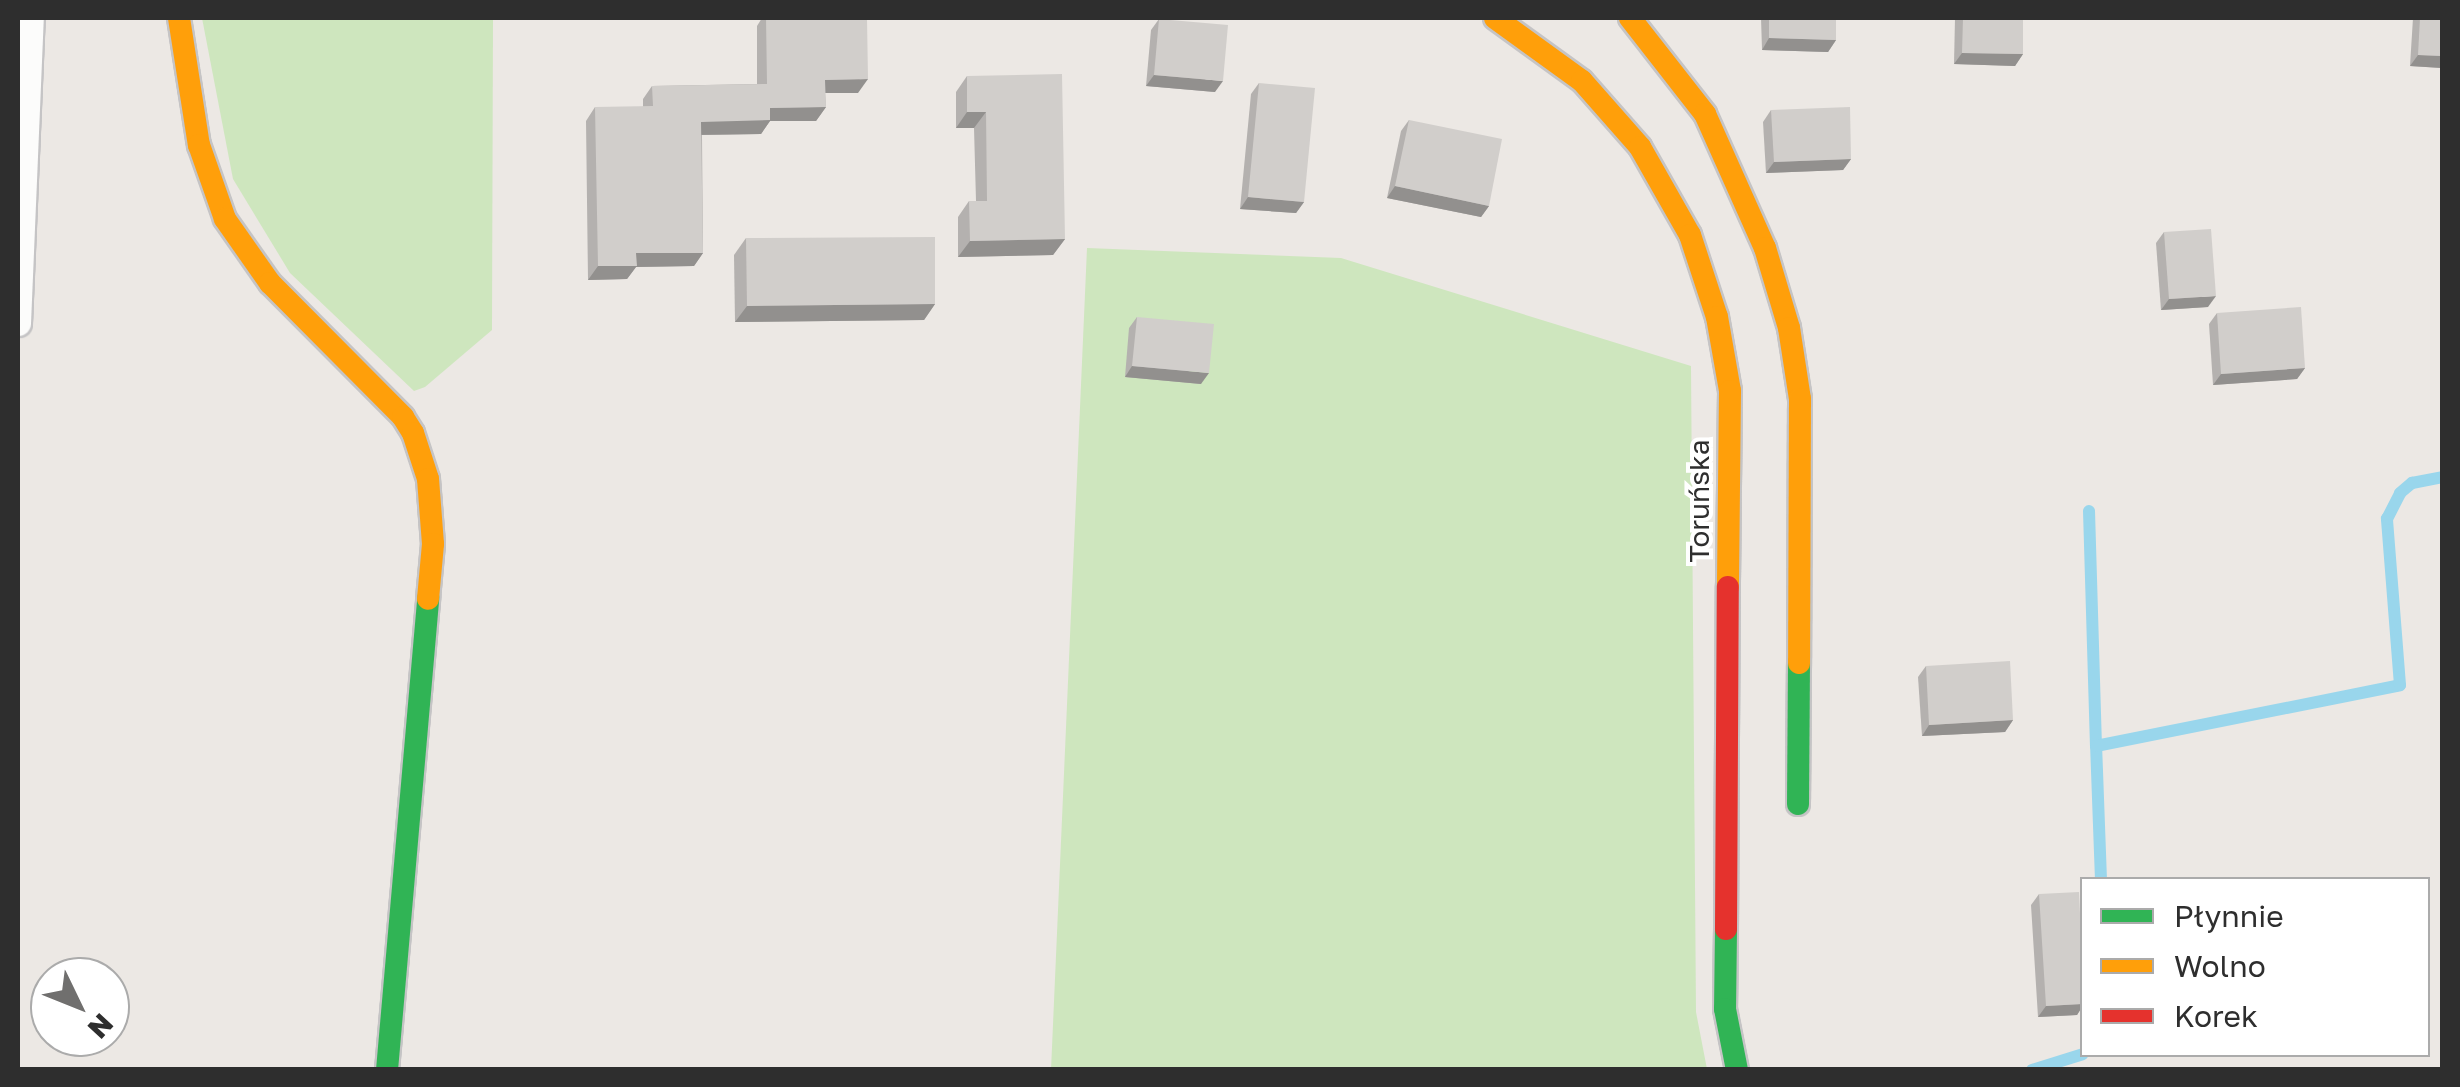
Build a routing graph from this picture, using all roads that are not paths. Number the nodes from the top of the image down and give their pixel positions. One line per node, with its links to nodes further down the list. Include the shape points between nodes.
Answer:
1 (31, 18): 5 (lane)
2 (179, 18): 7 (street, via 199,145 225,219 270,283 403,417 428,479 432,544)
3 (1495, 18): 8 (street, Toruńska, via 1582,81 1640,147 1690,235 1717,318 1730,391 1725,1009)
4 (1630, 18): 6 (street, via 1705,114 1765,248 1789,328 1800,398)
5 (18, 323)
6 (1798, 804)
7 (387, 1070)
8 (1737, 1070)

